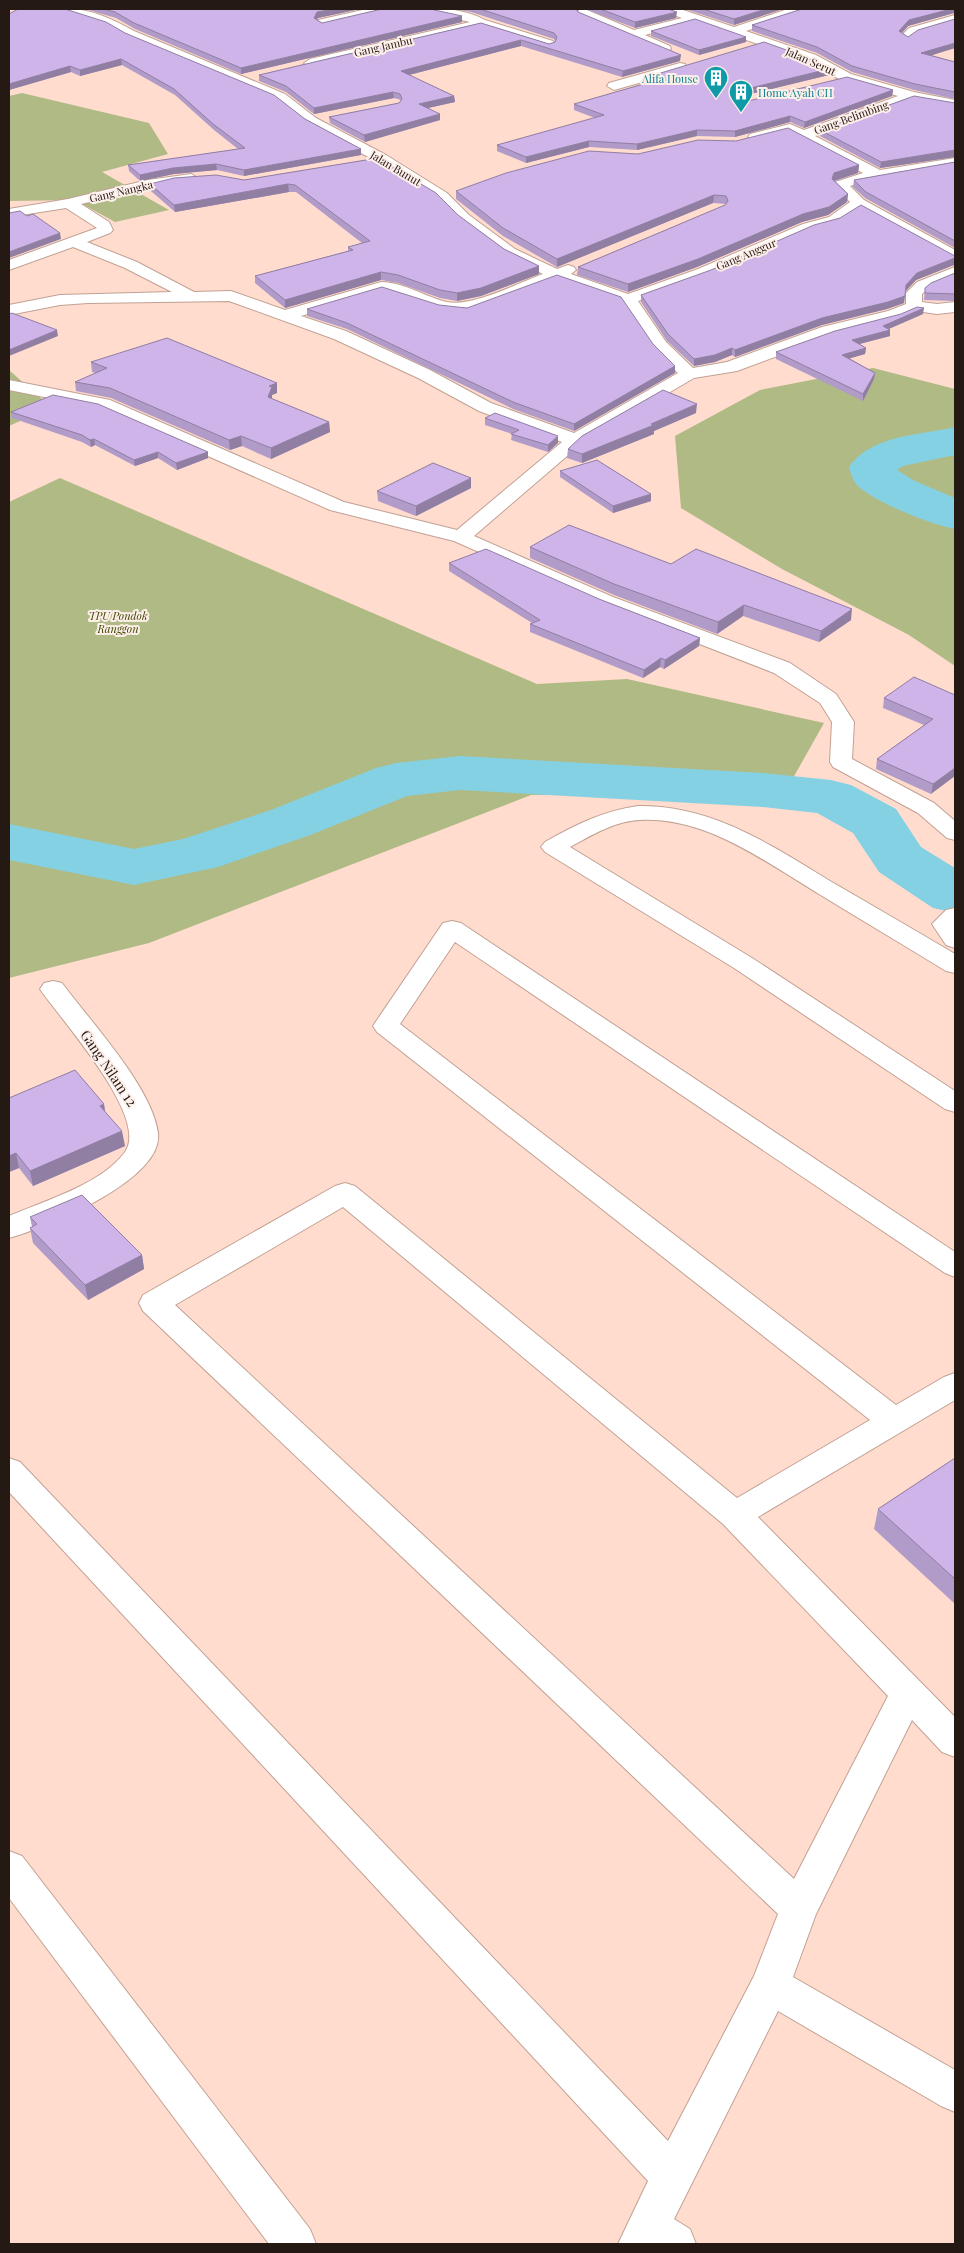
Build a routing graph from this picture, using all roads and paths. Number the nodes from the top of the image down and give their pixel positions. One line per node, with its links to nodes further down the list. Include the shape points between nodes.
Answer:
1 (68, 9): 22 (street, Jalan Bunut, via 111,23)
2 (381, 9): 12 (street)
3 (431, 9): 9 (street)
4 (668, 9): 10 (street, Jalan Serut)
5 (799, 9): 13 (street)
6 (942, 9): 8 (street)
7 (583, 13): 14 (street)
8 (955, 13)
9 (480, 17): 17 (street); 19 (street, Gang Jambu)
10 (696, 18): 13 (street, Jalan Serut); 14 (street)
11 (955, 19): 15 (street, via 913,31)
12 (322, 23)
13 (735, 31): 16 (street, Jalan Serut)
14 (633, 34): 24 (street, via 690,62)
15 (906, 38)
16 (765, 42): 18 (street); 21 (street, Jalan Serut, via 811,58)
17 (549, 44)
18 (746, 48)
19 (298, 66)
20 (259, 76): 22 (street)
21 (846, 77): 23 (street); 25 (street, Jalan Serut)
22 (240, 80): 28 (street, Jalan Bunut, via 280,97)
23 (828, 82)
24 (614, 86)
25 (912, 96): 26 (street, Jalan Serut); 29 (street, Gang Belimbing)
26 (955, 104)
27 (330, 117): 28 (street)
28 (311, 121): 31 (street, Jalan Bunut)
29 (803, 135): 30 (street, Gang Belimbing, via 790,128); 34 (street)
30 (744, 140)
31 (381, 158): 32 (street); 37 (street, Jalan Bunut)
32 (362, 162)
33 (955, 162): 34 (street)
34 (880, 176): 39 (street, via 859,178 840,185)
35 (209, 177): 38 (street, Gang Nangka, via 148,184)
36 (459, 190): 37 (street)
37 (442, 196): 48 (street, Jalan Bunut, via 464,218 510,252)
38 (68, 203): 40 (street); 41 (street, Gang Nangka, via 106,228)
39 (859, 203): 43 (street); 50 (street, Gang Anggur, via 834,220 808,227 704,272)
40 (9, 213)
41 (74, 242): 46 (street, Gang Nangka); 49 (street, via 131,264)
42 (955, 244): 43 (street)
43 (939, 247): 44 (street)
44 (955, 256)
45 (583, 264): 48 (street)
46 (9, 265)
47 (955, 272): 51 (street, via 923,284 914,293)
48 (557, 275): 50 (street, Jalan Bunut); 54 (street, via 466,308 446,307 390,287 381,287)
49 (190, 296): 53 (street, via 60,300); 54 (street, via 231,296)
50 (628, 299): 55 (street, via 660,346)
51 (914, 306): 52 (street); 55 (street, via 894,315 828,331 731,367)
52 (955, 307)
53 (9, 310)
54 (282, 316): 57 (street, via 340,336 424,374 485,408)
55 (689, 374): 57 (street)
56 (9, 385): 58 (street, via 104,404 337,506)
57 (575, 440): 58 (street)
58 (462, 537): 59 (street, via 606,601 782,668 828,699 838,714 843,722 841,762 926,808)
59 (955, 833)
60 (955, 915): 61 (street, via 944,924)
61 (955, 940)
62 (955, 965): 64 (street, via 713,824 663,813 633,814 605,820 553,847 743,963)
63 (53, 989): 65 (street, Gang Nilam 12, via 123,1086 140,1115 144,1135 140,1152 123,1171 99,1187)
64 (954, 1101)
65 (9, 1228)
66 (955, 1266): 68 (street, via 452,928 386,1026)
67 (955, 1385): 68 (street)
68 (894, 1421): 70 (street)
69 (9, 1471): 77 (street)
70 (735, 1516): 71 (street); 74 (street, via 345,1193 154,1304)
71 (907, 1694): 72 (street); 74 (street)
72 (955, 1741)
73 (9, 1868): 79 (street)
74 (799, 1909): 75 (street)
75 (770, 1985): 76 (street); 77 (street)
76 (955, 2092)
77 (672, 2176): 78 (street)
78 (654, 2238)
79 (295, 2244)

